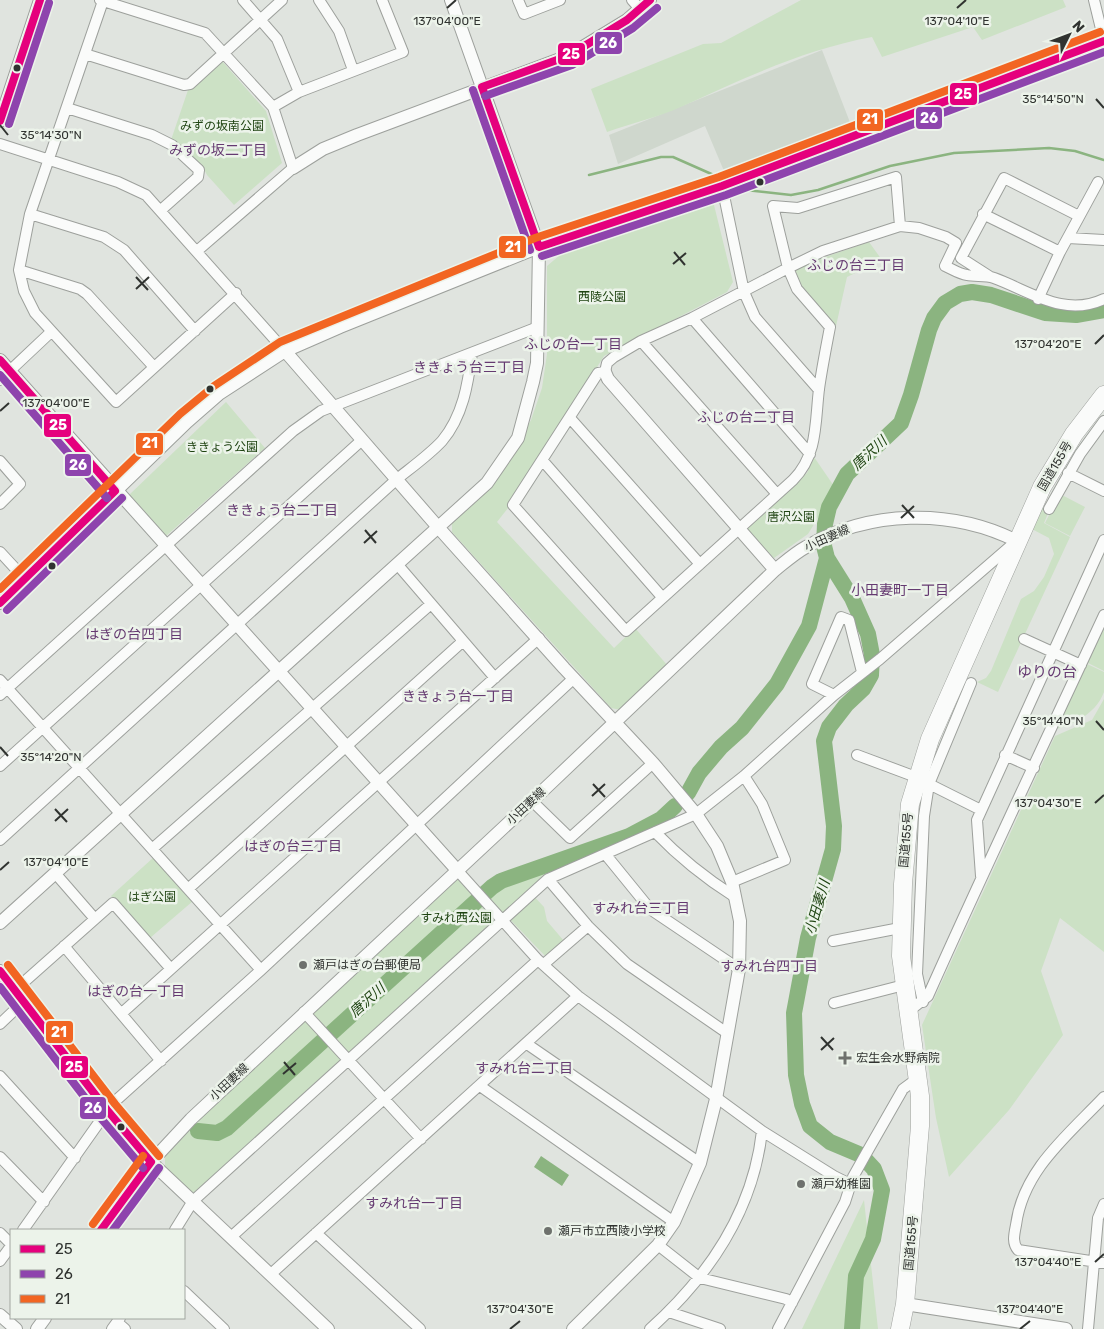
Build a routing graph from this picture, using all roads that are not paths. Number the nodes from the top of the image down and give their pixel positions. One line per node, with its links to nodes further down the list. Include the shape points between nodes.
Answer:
1 (40, 0): 22 (street)
2 (244, 0): 13 (street)
3 (282, 0): 13 (street)
4 (319, 0): 17 (street, via 338,31)
5 (382, 0): 17 (street, via 403,52)
6 (451, 0): 18 (street)
7 (518, 0): 8 (street, via 524,14)
8 (560, 0)
9 (650, 0): 12 (street)
10 (1094, 0): 14 (street)
11 (101, 1): 15 (street); 16 (street, via 204,34)
12 (636, 5): 18 (street, via 627,20 568,56)
13 (260, 19): 16 (street); 19 (street, via 282,48)
14 (1104, 41): 27 (street)
15 (85, 54): 16 (street, via 184,85 190,84); 21 (street)
16 (223, 54): 20 (street)
17 (353, 70): 19 (street)
18 (482, 87): 25 (street, via 322,149); 35 (street)
19 (299, 92): 20 (street)
20 (273, 107): 25 (street)
21 (67, 108): 24 (street); 28 (street, via 152,135 172,145 199,170 198,177)
22 (0, 121)
23 (0, 144): 24 (street)
24 (49, 159): 28 (street, via 118,182 146,195); 29 (street)
25 (293, 168): 36 (street)
26 (1098, 182): 31 (street)
27 (728, 183): 35 (street); 41 (street)
28 (161, 210): 36 (street)
29 (30, 214): 39 (street); 47 (street, via 104,237 124,250)
30 (984, 214): 31 (street, via 1004,178); 37 (street); 40 (street, via 961,258)
31 (1079, 216): 33 (street)
32 (900, 226): 38 (street, via 823,251); 38 (street, via 896,177 798,208 773,206); 40 (street, via 946,237 956,243 945,266 965,275)
33 (1068, 238): 34 (street); 37 (street)
34 (1104, 240)
35 (539, 247): 46 (street); 50 (street)
36 (198, 251): 42 (street)
37 (1060, 252): 43 (street)
38 (788, 268): 41 (street); 56 (street, via 796,289 830,327)
39 (19, 270): 48 (street, via 31,306); 53 (street, via 87,294)
40 (992, 278): 43 (street)
41 (744, 292): 45 (street); 56 (street, via 755,317)
42 (236, 293): 47 (street); 50 (street)
43 (1038, 299): 44 (street, via 1058,305 1094,304)
44 (1104, 299)
45 (692, 318): 49 (street); 62 (street)
46 (538, 327): 51 (street); 72 (street, via 537,363 518,438 487,483)
47 (195, 331): 53 (street)
48 (51, 332): 53 (street, via 116,402); 55 (street)
49 (641, 341): 54 (street, via 607,363); 69 (street)
50 (285, 351): 58 (street); 67 (street, via 219,394)
51 (472, 354): 58 (street); 66 (street, via 463,404 447,434)
52 (0, 360): 55 (street)
53 (154, 367)
54 (605, 372): 59 (street, via 598,374); 73 (street)
55 (4, 376): 67 (street)
56 (819, 390): 62 (street, via 815,441)
57 (1104, 395): 75 (highway, 国道155号, via 1053,466)
58 (335, 406): 61 (street); 76 (street, via 293,430)
59 (570, 418): 64 (street); 78 (street)
60 (1104, 421): 65 (street)
61 (362, 440): 66 (street); 82 (street)
62 (810, 454): 69 (street, via 803,470)
63 (0, 461): 70 (street, via 20,484)
64 (542, 461): 83 (street); 83 (street, via 513,505 626,631)
65 (1068, 473): 68 (street); 71 (street)
66 (397, 479): 72 (street); 87 (street)
67 (115, 491): 76 (street); 81 (street)
68 (1104, 491)
69 (776, 493): 73 (street)
70 (0, 504)
71 (1049, 509)
72 (437, 526): 79 (street); 88 (street)
73 (737, 529): 78 (street); 80 (street)
74 (1104, 540): 91 (street)
75 (1017, 541): 80 (street, 小田妻線, via 1000,533 934,518 890,519 866,522 814,542); 94 (street); 112 (highway, 国道155号, via 930,739)
76 (165, 545): 82 (street); 99 (street)
77 (0, 552): 81 (street)
78 (700, 563): 83 (street)
79 (398, 564): 85 (street); 93 (street)
80 (775, 570): 102 (street, 小田妻線)
81 (26, 579): 84 (street)
82 (200, 585): 87 (street); 103 (street)
83 (662, 597)
84 (0, 603)
85 (431, 604): 90 (street); 101 (street)
86 (1104, 615): 92 (street)
87 (239, 625): 93 (street); 109 (street)
88 (539, 638): 95 (street); 96 (street)
89 (1024, 639): 91 (street)
90 (462, 642): 95 (street); 104 (street)
91 (1051, 652): 92 (street); 105 (street)
92 (1081, 666): 110 (street)
93 (279, 670): 101 (street); 116 (street)
94 (864, 671): 100 (street); 100 (street, via 849,620 841,617 812,684)
95 (495, 678): 113 (street)
96 (574, 678): 102 (street); 118 (street)
97 (0, 680): 99 (street)
98 (972, 683): 112 (street)
99 (4, 691): 103 (street)
100 (834, 695): 111 (street)
101 (314, 708): 104 (street); 121 (street)
102 (614, 721): 107 (street); 114 (street, 小田妻線)
103 (43, 728): 108 (street); 109 (street)
104 (346, 746): 113 (street); 128 (street)
105 (1005, 754): 110 (street); 115 (street)
106 (857, 755): 112 (street)
107 (653, 763): 114 (street, via 570,838); 117 (street)
108 (0, 766)
109 (80, 768): 116 (street); 120 (street)
110 (1034, 768): 125 (street)
111 (744, 776): 117 (street); 127 (street, via 762,804 786,860)
112 (923, 781): 115 (street); 135 (highway, 国道155号, via 910,804); 148 (street)
113 (380, 782): 118 (street); 133 (street)
114 (532, 800): 123 (street, 小田妻線)
115 (981, 810): 125 (street, via 976,826)
116 (120, 813): 121 (street); 124 (street)
117 (696, 814): 119 (street); 127 (street, via 717,846)
118 (416, 823): 123 (street); 141 (street)
119 (656, 832): 122 (street); 129 (street, via 680,858)
120 (0, 840)
121 (152, 849): 128 (street)
122 (606, 855): 126 (street); 140 (street, via 650,909)
123 (457, 870): 131 (street); 149 (street, 小田妻線)
124 (55, 873): 130 (street); 132 (street)
125 (981, 876): 148 (street, via 928,996)
126 (548, 879): 131 (street); 134 (street)
127 (732, 882): 129 (street)
128 (188, 889): 133 (street)
129 (736, 897): 140 (street, via 740,921)
130 (95, 919): 137 (street); 139 (street, via 112,903)
131 (502, 919): 138 (street); 154 (street)
132 (0, 923)
133 (222, 926): 139 (street); 141 (street)
134 (588, 926): 138 (street); 152 (street, via 627,964)
135 (900, 928): 136 (street); 143 (highway, 国道155号)
136 (833, 941)
137 (64, 946): 144 (street); 150 (street)
138 (541, 962): 145 (street); 160 (street)
139 (171, 969): 150 (street)
140 (739, 969): 152 (street)
141 (261, 970): 155 (street)
142 (0, 971): 144 (street)
143 (904, 985): 147 (street); 148 (highway, 国道155号)
144 (15, 990): 146 (street)
145 (578, 996): 153 (street); 161 (street)
146 (24, 1001): 151 (street); 162 (street)
147 (834, 1003)
148 (915, 1004): 157 (highway, 国道155号)
149 (304, 1012): 154 (street); 167 (street, 小田妻線, via 191,1119)
150 (122, 1014): 155 (street)
151 (0, 1024)
152 (728, 1033): 161 (street)
153 (527, 1044): 158 (street); 168 (street)
154 (347, 1060): 160 (street); 170 (street)
155 (161, 1061): 162 (street)
156 (0, 1076): 166 (street)
157 (918, 1078): 169 (street, via 903,1089); 189 (highway, 国道155号, via 919,1160)
158 (480, 1086): 164 (street); 173 (street)
159 (1104, 1097): 184 (street, via 1038,1168 1020,1205 1014,1239 1018,1250)
160 (384, 1099): 164 (street); 179 (street)
161 (716, 1099): 163 (street); 168 (street)
162 (106, 1110): 166 (street); 167 (street)
163 (762, 1131): 169 (street, via 834,1176); 186 (street, via 746,1194 731,1233)
164 (421, 1139): 178 (street)
165 (0, 1157): 171 (street)
166 (75, 1158): 171 (street)
167 (151, 1162): 170 (street); 175 (street, 小田妻線)
168 (700, 1163): 173 (street)
169 (853, 1181): 188 (street)
170 (193, 1201): 176 (street); 179 (street)
171 (44, 1202): 174 (street)
172 (1104, 1204): 184 (street, via 1098,1218)
173 (674, 1222): 181 (street)
174 (24, 1229)
175 (102, 1229)
176 (176, 1229)
177 (0, 1233): 180 (street)
178 (316, 1233): 185 (street); 195 (street)
179 (231, 1237): 185 (street)
180 (10, 1244)
181 (658, 1245): 186 (street); 196 (street)
182 (10, 1246): 183 (street)
183 (0, 1261)
184 (1099, 1263): 202 (street)
185 (271, 1274): 194 (street)
186 (700, 1278): 188 (street); 190 (street)
187 (185, 1291): 193 (street)
188 (792, 1303): 199 (street)
189 (905, 1304): 200 (highway, 国道155号); 201 (street)
190 (669, 1312): 197 (street); 198 (street)
191 (0, 1315): 192 (street)
192 (16, 1329)
193 (224, 1329)
194 (328, 1329)
195 (420, 1329)
196 (574, 1329)
197 (650, 1329)
198 (720, 1329)
199 (778, 1329)
200 (900, 1329)
201 (1066, 1329)
202 (1088, 1329)

